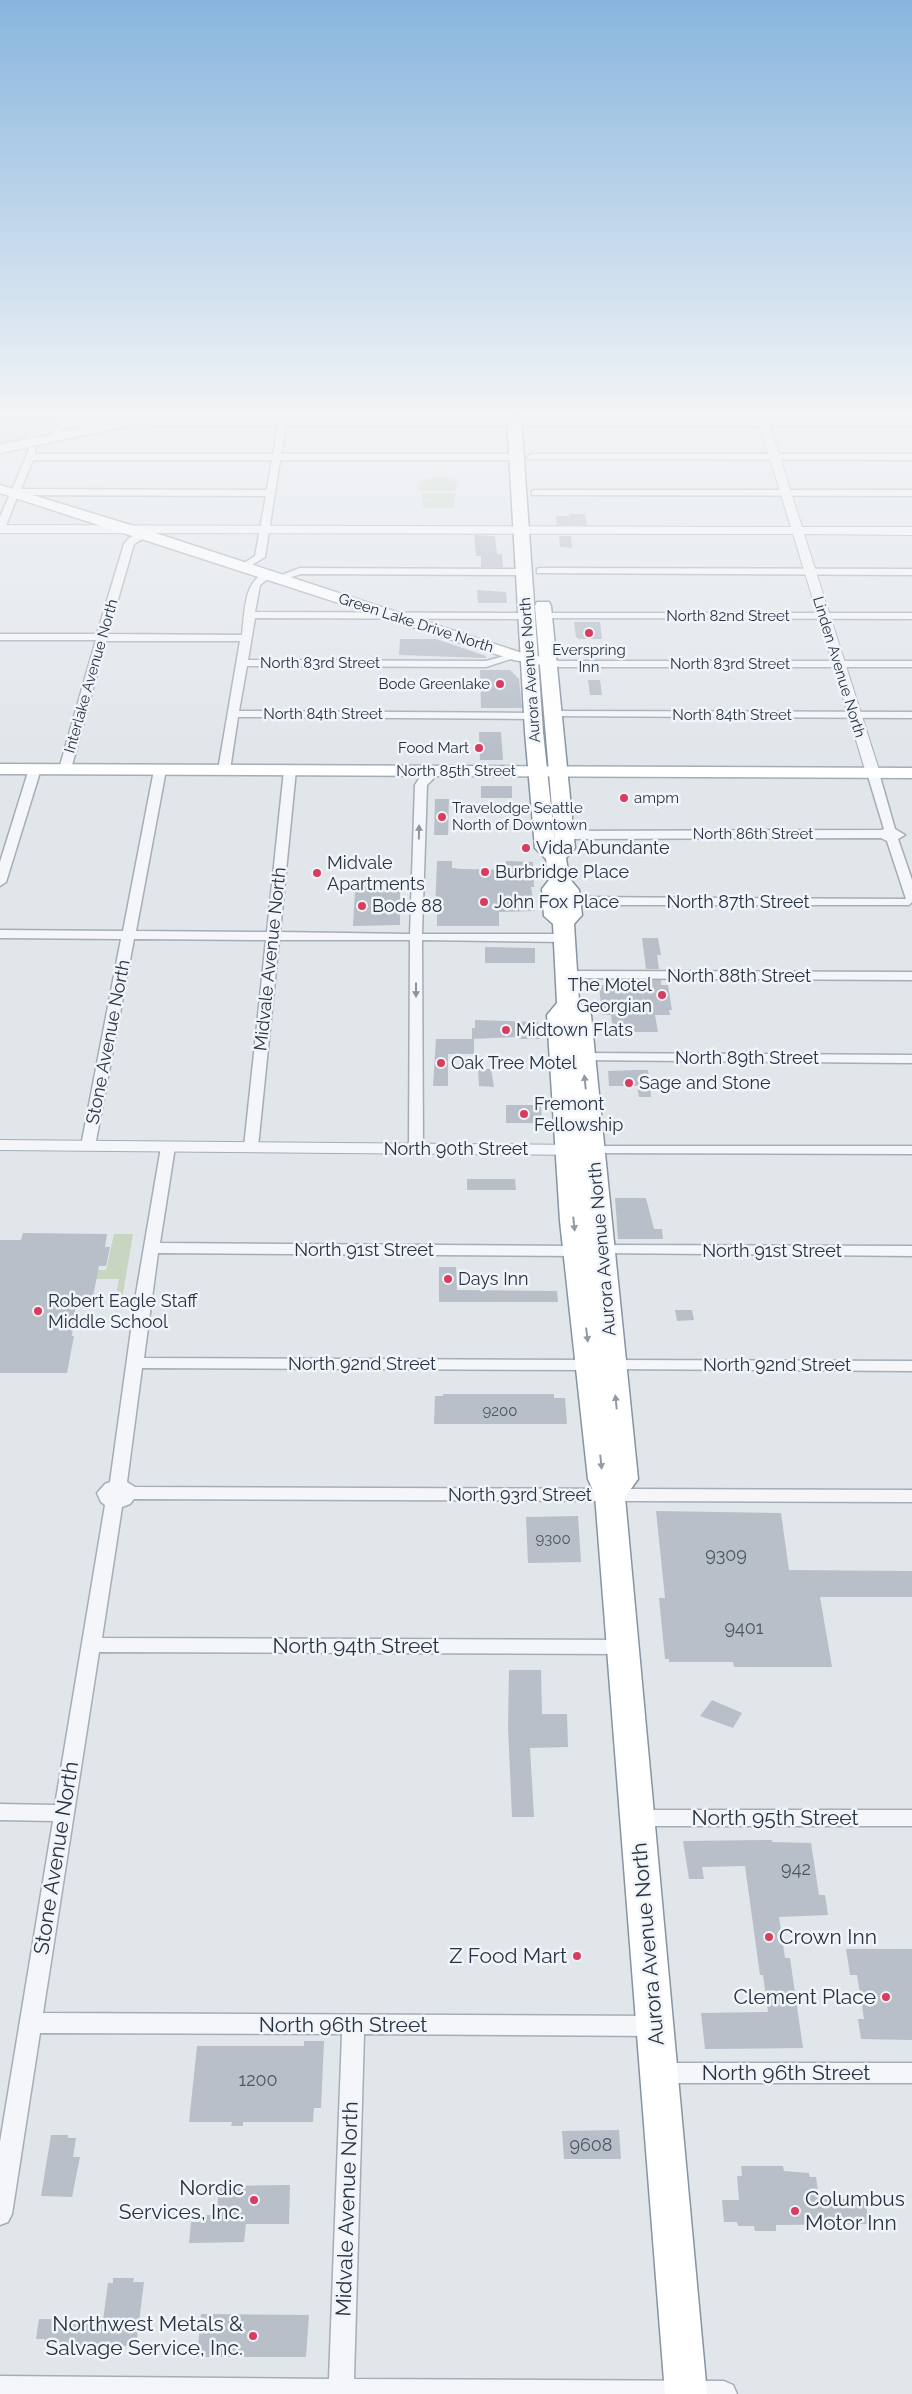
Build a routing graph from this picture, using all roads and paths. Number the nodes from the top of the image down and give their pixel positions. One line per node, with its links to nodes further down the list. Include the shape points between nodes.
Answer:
1 (0, 529): 3 (street)
2 (128, 529): 3 (main road, Green Lake Drive North)
3 (132, 530): 4 (street); 9 (main road, Green Lake Drive North)
4 (264, 530): 5 (street); 11 (street, via 260,559)
5 (522, 531): 6 (street); 10 (highway, Aurora Avenue North)
6 (539, 531): 7 (street); 10 (highway, Aurora Avenue North)
7 (797, 531): 8 (street); 12 (street, Linden Avenue North)
8 (912, 531)
9 (146, 534): 11 (main road, Green Lake Drive North); 21 (street, Interlake Avenue North, via 130,542)
10 (536, 561): 12 (street); 14 (street, via 300,571); 17 (highway, Aurora Avenue North)
11 (244, 567): 14 (main road, Green Lake Drive North)
12 (809, 572): 13 (street); 18 (street, Linden Avenue North)
13 (912, 572)
14 (273, 577): 15 (street, via 256,583); 16 (main road, Green Lake Drive North)
15 (250, 615): 16 (street, North 82nd Street); 22 (street)
16 (392, 616): 17 (street, North 82nd Street); 23 (main road, Green Lake Drive North)
17 (535, 616): 18 (street, North 82nd Street); 23 (highway, Aurora Avenue North)
18 (823, 616): 19 (street, North 82nd Street); 25 (street, Linden Avenue North)
19 (912, 616)
20 (0, 638): 21 (street)
21 (101, 638): 22 (street); 34 (street, Interlake Avenue North)
22 (246, 638): 24 (street)
23 (531, 659): 24 (street, North 83rd Street, via 486,664); 25 (street, North 83rd Street, via 559,664); 28 (highway, Aurora Avenue North); 31 (highway, Aurora Avenue North)
24 (242, 663): 27 (street)
25 (838, 664): 26 (street, North 83rd Street); 29 (street, Linden Avenue North)
26 (912, 664)
27 (234, 714): 31 (street, North 84th Street); 36 (street)
28 (560, 715): 29 (street, North 84th Street); 40 (highway, Aurora Avenue North)
29 (854, 715): 30 (street, North 84th Street); 41 (street, Linden Avenue North)
30 (912, 715)
31 (533, 716): 39 (highway, Aurora Avenue North)
32 (0, 769): 33 (main road, North 85th Street)
33 (35, 769): 34 (main road, North 85th Street); 48 (street)
34 (65, 769): 35 (main road, North 85th Street)
35 (160, 770): 36 (main road, North 85th Street); 53 (street, Stone Avenue North)
36 (224, 770): 37 (main road, North 85th Street)
37 (290, 770): 38 (main road, North 85th Street); 54 (street, Midvale Avenue North)
38 (435, 771): 39 (main road, North 85th Street); 55 (street, one-way to 38, via 421,786 424,779)
39 (537, 771): 40 (main road, North 85th Street); 46 (highway, Aurora Avenue North, via 544,848)
40 (558, 772): 41 (main road, North 85th Street); 44 (highway, Aurora Avenue North)
41 (872, 773): 42 (main road, North 85th Street); 43 (street, Linden Avenue North)
42 (912, 773)
43 (891, 834): 44 (street, North 86th Street); 45 (street, North 86th Street); 49 (street, Linden Avenue North)
44 (563, 835): 46 (highway, Aurora Avenue North, via 564,848)
45 (912, 835)
46 (556, 857): 47 (highway, Aurora Avenue North)
47 (559, 880): 50 (highway, Aurora Avenue North, via 569,890); 51 (highway, Aurora Avenue North, via 552,889 552,901 555,916)
48 (0, 882)
49 (910, 901): 50 (street, North 87th Street)
50 (571, 902): 51 (highway, Aurora Avenue North, via 571,915)
51 (563, 930): 55 (street); 56 (highway, Aurora Avenue North)
52 (0, 934): 53 (street)
53 (129, 935): 54 (street); 62 (street, Stone Avenue North)
54 (272, 936): 55 (street); 64 (street, Midvale Avenue North)
55 (416, 937): 65 (street, one-way to 65)
56 (565, 975): 57 (street, North 88th Street); 58 (highway, Aurora Avenue North)
57 (912, 976)
58 (568, 1004): 59 (highway, Aurora Avenue North, via 580,1015); 66 (highway, Aurora Avenue North, via 558,1015)
59 (583, 1057): 60 (street, North 89th Street); 67 (highway, Aurora Avenue North, one-way to 59)
60 (912, 1059)
61 (0, 1145): 62 (street, North 90th Street)
62 (88, 1146): 63 (street, North 90th Street)
63 (168, 1147): 64 (street, North 90th Street); 69 (street, Stone Avenue North)
64 (251, 1147): 65 (street, North 90th Street)
65 (416, 1149): 66 (street, North 90th Street)
66 (568, 1150): 67 (street, North 90th Street); 71 (highway, Aurora Avenue North, one-way to 71)
67 (592, 1150): 68 (street, North 90th Street); 71 (highway, Aurora Avenue North)
68 (912, 1150)
69 (151, 1248): 71 (street, North 91st Street); 72 (street, Stone Avenue North)
70 (912, 1251): 71 (street, North 91st Street)
71 (586, 1259): 73 (highway, Aurora Avenue North, one-way to 73); 73 (highway, Aurora Avenue North, via 594,1305 608,1315)
72 (134, 1363): 73 (street, North 92nd Street); 75 (street, Stone Avenue North)
73 (602, 1365): 74 (street, North 92nd Street); 76 (highway, Aurora Avenue North, via 624,1479)
74 (912, 1366)
75 (120, 1494): 76 (street, North 93rd Street); 78 (street, Stone Avenue North)
76 (610, 1495): 77 (street, North 93rd Street); 79 (highway, Aurora Avenue North)
77 (912, 1496)
78 (90, 1645): 79 (street, North 94th Street); 81 (street, Stone Avenue North)
79 (623, 1647): 82 (highway, Aurora Avenue North)
80 (0, 1812): 81 (street)
81 (63, 1813): 84 (street, Stone Avenue North)
82 (637, 1818): 83 (street, North 95th Street); 86 (highway, Aurora Avenue North)
83 (912, 1818)
84 (30, 2023): 85 (street, North 96th Street); 89 (street, Stone Avenue North)
85 (352, 2026): 86 (street, North 96th Street); 91 (street, Midvale Avenue North)
86 (655, 2026): 87 (highway, Aurora Avenue North)
87 (659, 2073): 88 (street, North 96th Street); 92 (highway, Aurora Avenue North)
88 (912, 2073)
89 (0, 2214)
90 (0, 2389): 91 (street)
91 (341, 2392): 92 (street)
92 (686, 2394): 93 (street)
93 (724, 2394)

